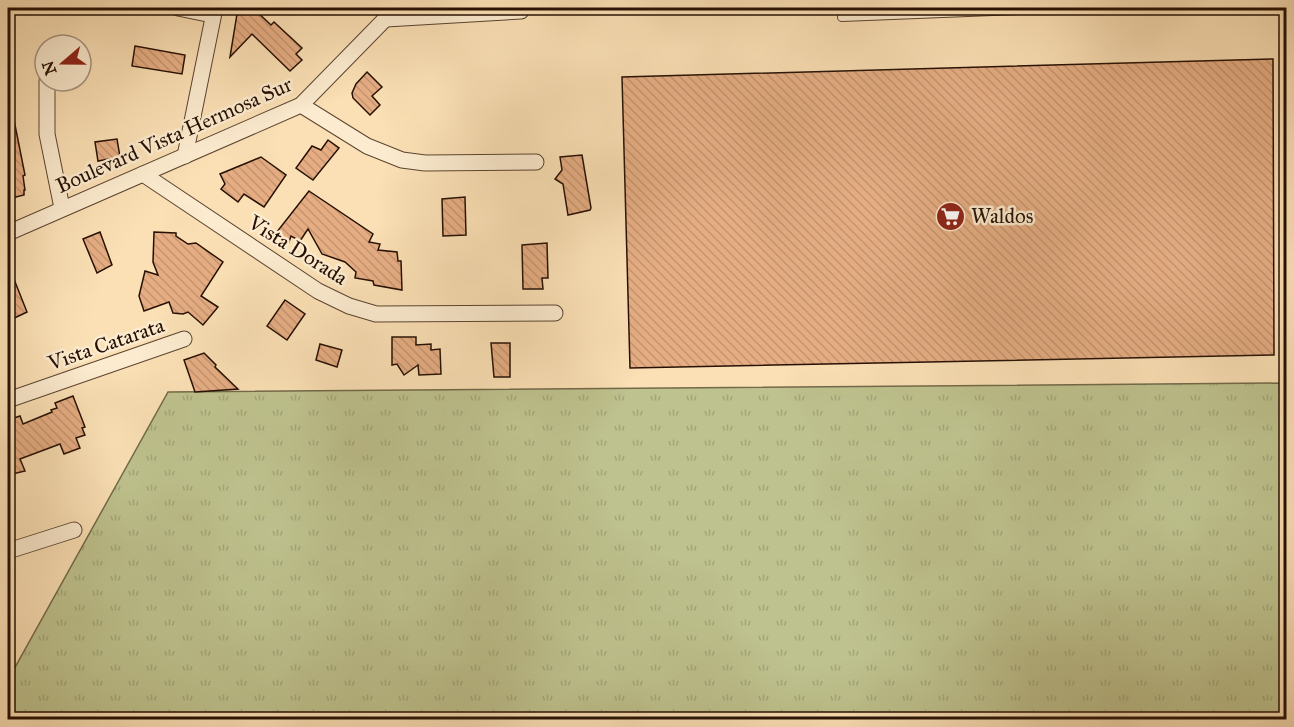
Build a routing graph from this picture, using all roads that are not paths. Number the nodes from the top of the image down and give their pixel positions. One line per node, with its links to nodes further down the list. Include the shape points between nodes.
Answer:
1 (178, 8): 4 (street)
2 (1067, 8): 3 (lane)
3 (978, 9): 7 (lane)
4 (213, 11): 10 (street)
5 (521, 11): 6 (street)
6 (391, 13): 9 (street, Boulevard Vista Hermosa Sur)
7 (842, 16)
8 (47, 93): 13 (street, via 47,134)
9 (301, 105): 10 (street, Boulevard Vista Hermosa Sur); 11 (street, via 367,146 402,160)
10 (185, 156): 12 (street, Boulevard Vista Hermosa Sur)
11 (536, 162)
12 (143, 174): 13 (street, Boulevard Vista Hermosa Sur); 15 (street, Vista Dorada, via 318,291 349,306 376,314)
13 (62, 208): 14 (street, Boulevard Vista Hermosa Sur)
14 (8, 233)
15 (555, 313)
16 (184, 339): 17 (street, Vista Catarata)
17 (8, 400)
18 (74, 530): 19 (street)
19 (8, 551)

